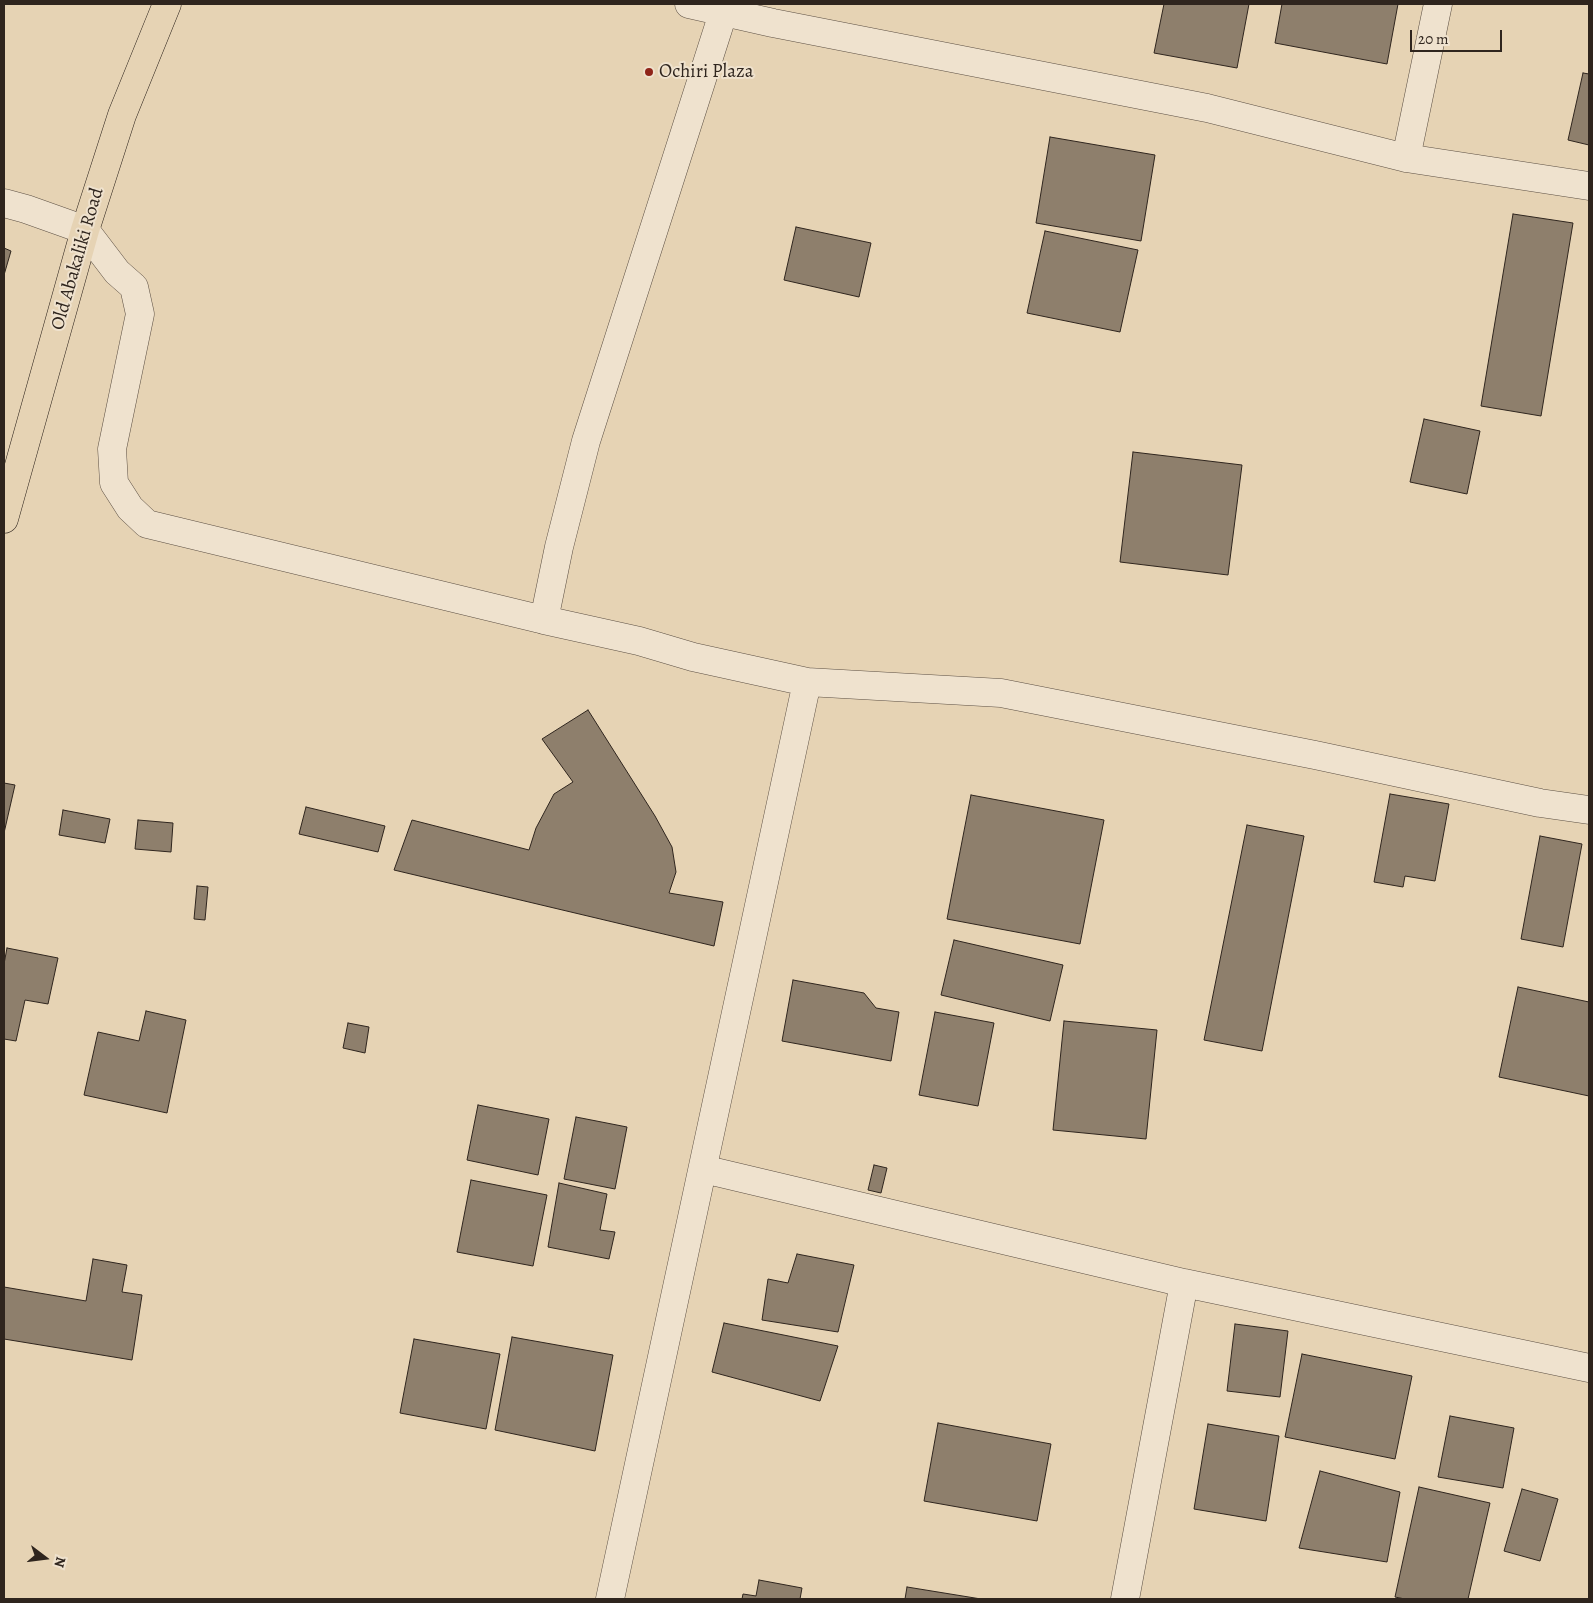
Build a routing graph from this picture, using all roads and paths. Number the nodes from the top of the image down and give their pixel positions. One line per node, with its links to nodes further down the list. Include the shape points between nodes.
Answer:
1 (166, 4): 8 (main road, Old Abakaliki Road, via 122,115)
2 (690, 4): 4 (street)
3 (1438, 4): 5 (street)
4 (725, 8): 5 (street, via 773,23 1207,108); 10 (street, via 586,441)
5 (1406, 158): 6 (street)
6 (1589, 186)
7 (4, 203): 8 (street)
8 (85, 230): 9 (main road, Old Abakaliki Road); 10 (street, via 117,272 134,287 140,314 112,449 114,483 130,508 147,524)
9 (4, 520)
10 (544, 620): 11 (street)
11 (808, 682): 12 (street, via 1001,693 1540,803); 13 (street)
12 (1589, 810)
13 (703, 1169): 14 (street); 16 (street)
14 (1184, 1283): 15 (street); 17 (street)
15 (1589, 1368)
16 (610, 1599)
17 (1125, 1599)

